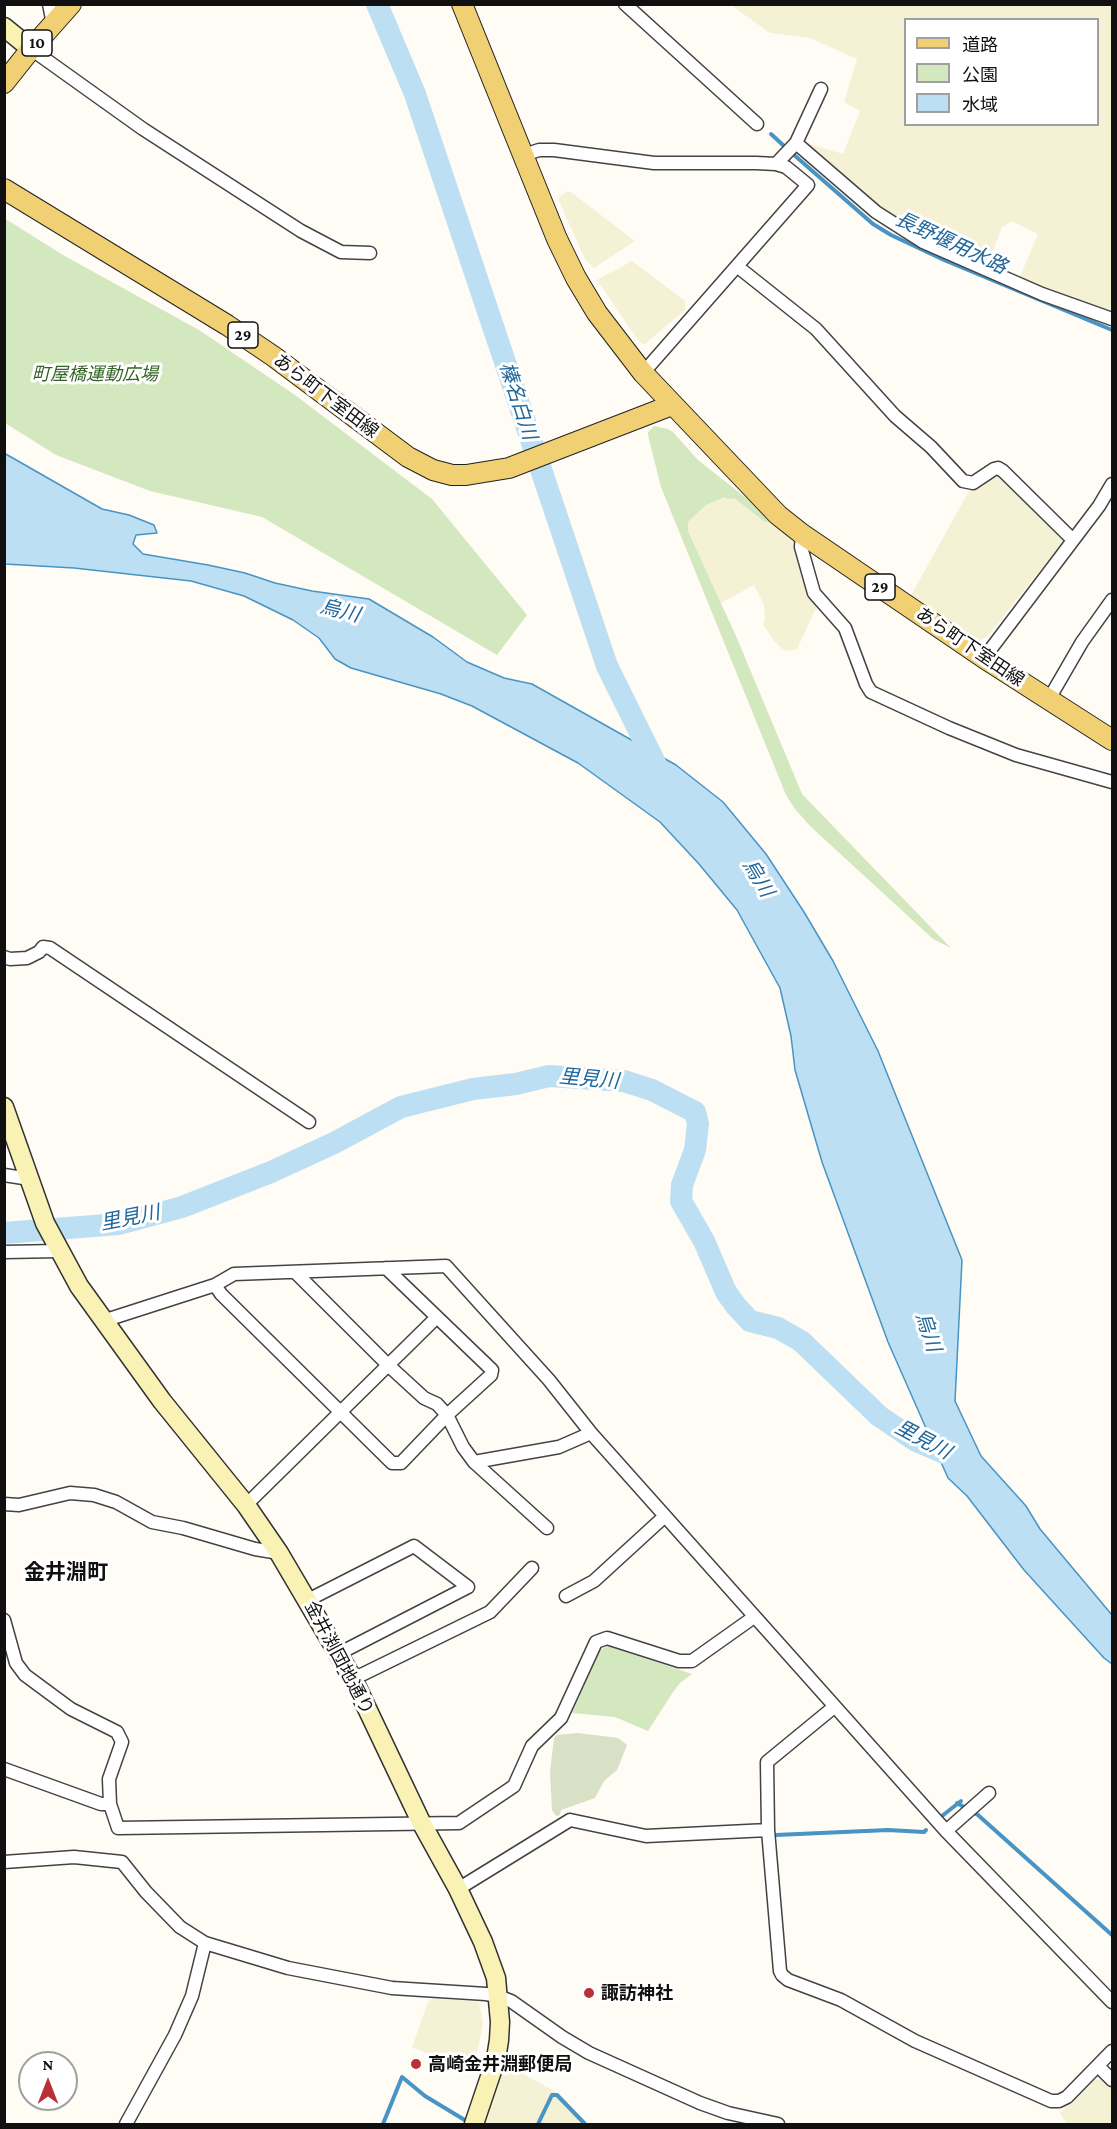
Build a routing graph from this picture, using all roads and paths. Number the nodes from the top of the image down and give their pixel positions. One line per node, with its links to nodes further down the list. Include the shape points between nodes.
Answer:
1 (48, 4): 5 (street)
2 (71, 4): 5 (main road, 10)
3 (462, 4): 12 (main road, あら町下室田線 / 29)
4 (626, 4): 10 (street)
5 (53, 24): 7 (main road, 10)
6 (4, 27): 7 (street)
7 (31, 49): 8 (main road, 10); 15 (street, via 144,129 301,231 341,252)
8 (4, 83)
9 (821, 89): 11 (street)
10 (757, 124)
11 (796, 143): 13 (street); 17 (street, via 876,212 923,242 1042,294)
12 (524, 155): 13 (street, via 554,150 654,163); 18 (main road, あら町下室田線 / 29, via 576,278 597,313)
13 (776, 164): 16 (street, via 808,185)
14 (4, 189): 19 (main road, あら町下室田線 / 29, via 250,340 408,458 433,470 452,475 509,468)
15 (370, 253)
16 (738, 267): 18 (street); 22 (street, via 816,329 895,416 932,447 963,481 973,483 998,468)
17 (1113, 319)
18 (643, 373): 19 (main road, あら町下室田線 / 29)
19 (672, 405): 21 (main road, あら町下室田線 / 29, via 778,515)
20 (1113, 484): 22 (street)
21 (802, 534): 24 (main road, あら町下室田線 / 29); 27 (street, via 801,547 814,592 845,628 871,692 1016,754)
22 (1073, 540): 24 (street)
23 (1113, 600): 25 (street, via 1082,642)
24 (984, 658): 25 (main road, あら町下室田線 / 29)
25 (1049, 699): 26 (main road, あら町下室田線 / 29)
26 (1113, 740)
27 (1113, 782)
28 (4, 957): 30 (street, via 27,958 43,947 50,948)
29 (4, 1107): 32 (street)
30 (309, 1122)
31 (4, 1175): 32 (street)
32 (30, 1179): 33 (street, 金井渕団地通り)
33 (57, 1246): 34 (street); 39 (street, 金井渕団地通り)
34 (4, 1252)
35 (386, 1268): 36 (street); 38 (street); 43 (street, via 446,1266 549,1380)
36 (295, 1272): 37 (street, via 234,1274); 40 (street)
37 (215, 1285): 39 (street); 41 (street)
38 (437, 1317): 40 (street); 42 (street, via 492,1370)
39 (103, 1321): 46 (street, 金井渕団地通り)
40 (388, 1365): 41 (street); 42 (street)
41 (341, 1411): 42 (street, via 392,1463 401,1463); 46 (street)
42 (447, 1414): 44 (street)
43 (591, 1434): 44 (street, via 559,1447); 47 (street)
44 (474, 1462): 48 (street)
45 (4, 1503): 49 (street, via 19,1505 69,1493 94,1495 152,1522)
46 (246, 1505): 49 (street, 金井渕団地通り)
47 (665, 1516): 51 (street, via 594,1581); 53 (street)
48 (547, 1528)
49 (279, 1552): 52 (street, 金井渕団地通り)
50 (532, 1568): 56 (street, via 490,1612)
51 (566, 1596)
52 (308, 1600): 55 (street, 金井渕団地通り); 55 (street, via 414,1546 468,1587)
53 (754, 1617): 57 (street); 61 (street, via 692,1661 679,1661 607,1638 596,1642 561,1718 532,1746 514,1786 459,1823)
54 (4, 1620): 60 (street, via 16,1663 25,1676 71,1709 117,1732 122,1742 109,1779)
55 (338, 1654): 56 (street, 金井渕団地通り)
56 (353, 1679): 61 (street, 金井渕団地通り)
57 (834, 1707): 62 (street, via 767,1762); 63 (street)
58 (4, 1769): 60 (street)
59 (989, 1793): 63 (street)
60 (110, 1804): 61 (street, via 118,1827)
61 (422, 1822): 65 (street, 金井渕団地通り)
62 (768, 1830): 65 (street, via 646,1836 570,1820); 70 (street, via 780,1971 788,1980 841,2000 915,2041 1045,2099 1059,2101 1067,2097)
63 (946, 1831): 68 (street)
64 (4, 1862): 66 (street, via 74,1857 122,1862 180,1927)
65 (458, 1889): 67 (street, 金井渕団地通り, via 489,1954)
66 (205, 1943): 67 (street, via 288,1968 392,1988); 72 (street, via 192,1996 175,2035)
67 (498, 1996): 73 (street, 金井渕団地通り, via 496,2059); 74 (street, via 589,2053 700,2103)
68 (1113, 2002)
69 (1113, 2051): 70 (street)
70 (1098, 2066): 71 (street)
71 (1113, 2080)
72 (126, 2124)
73 (474, 2124)
74 (778, 2124)

